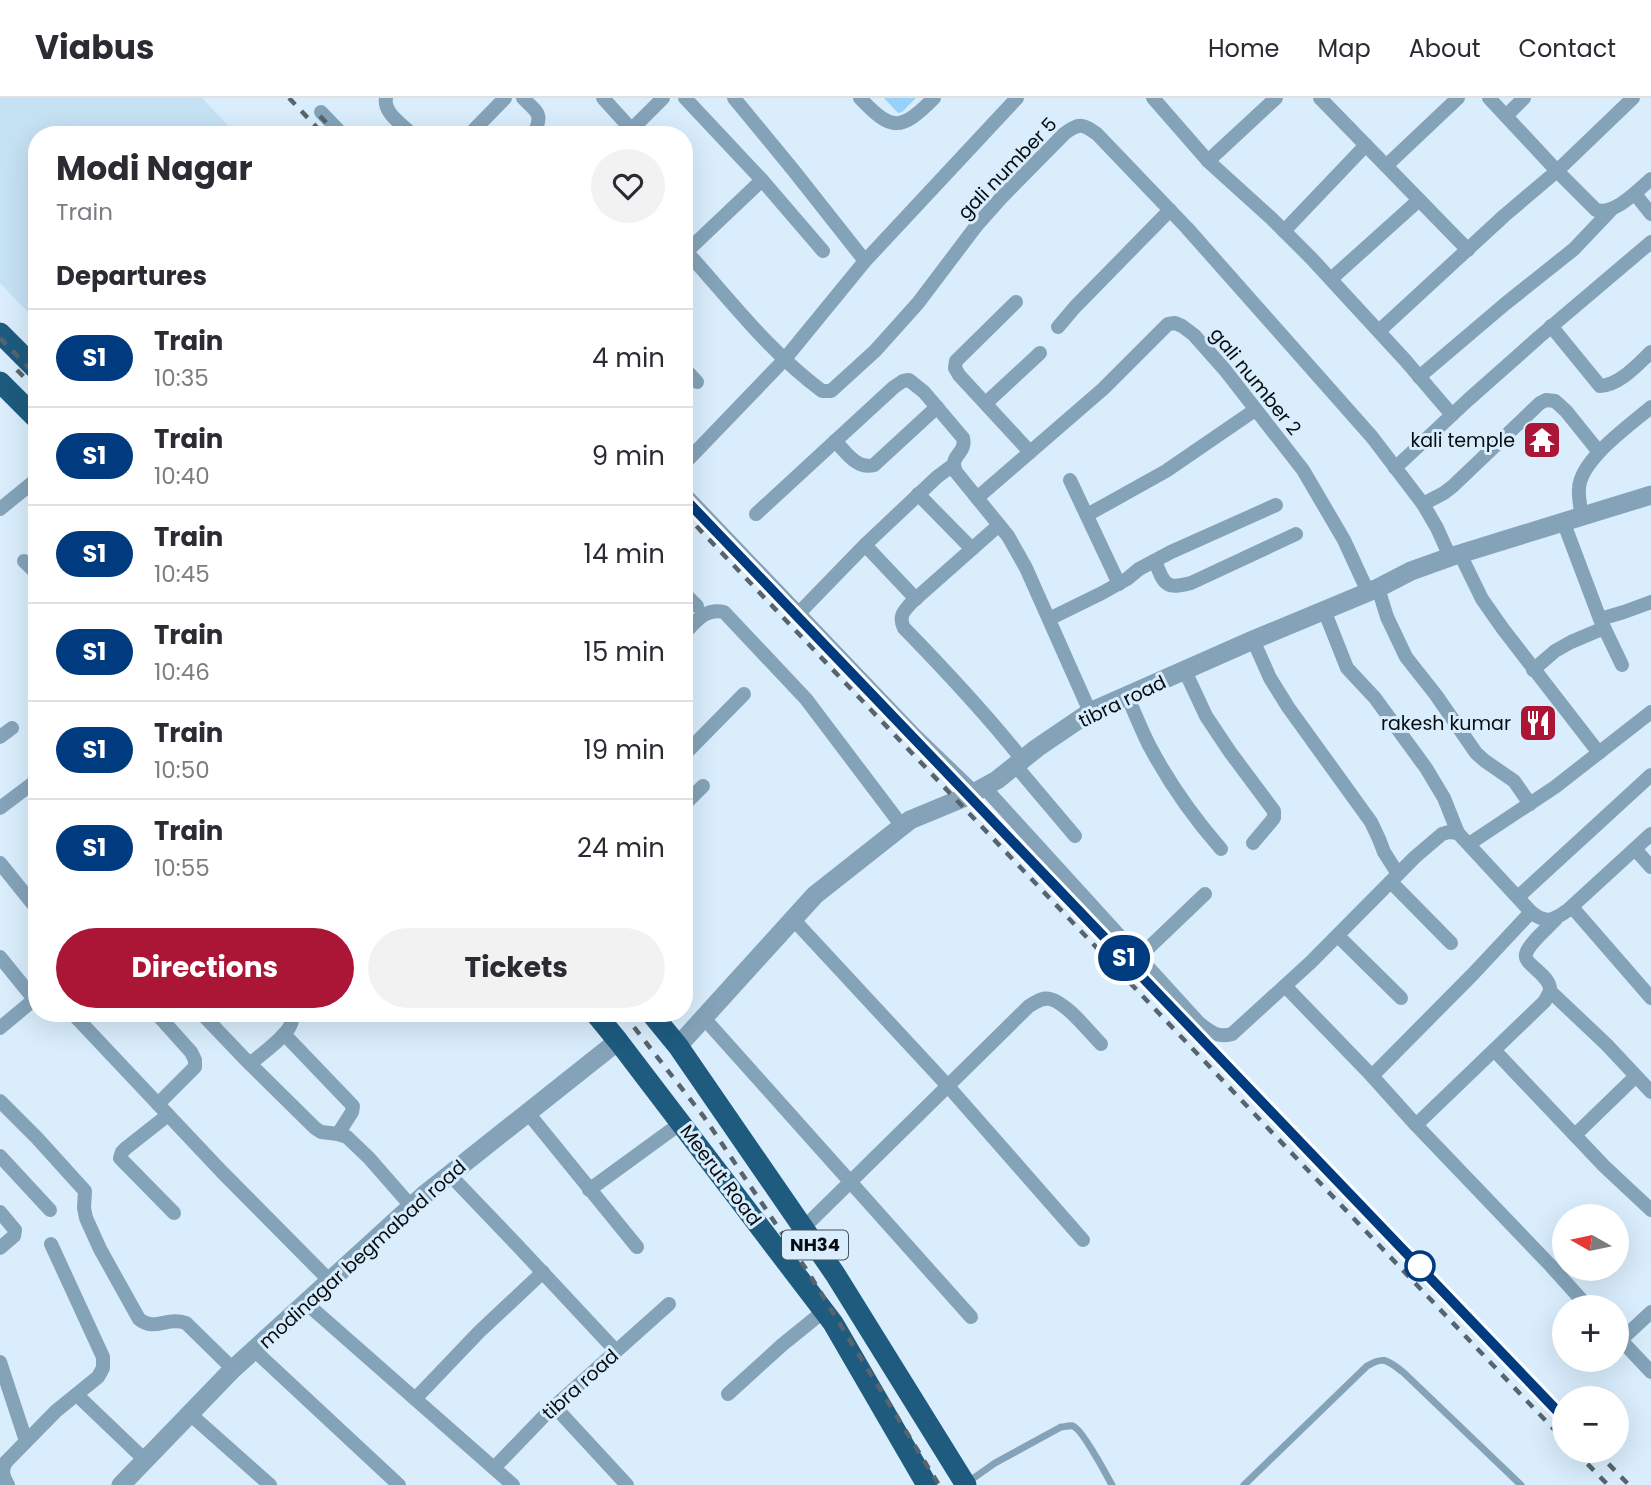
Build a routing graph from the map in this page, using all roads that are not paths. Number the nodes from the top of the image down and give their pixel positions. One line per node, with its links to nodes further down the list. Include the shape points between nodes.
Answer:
1 (386, 98): 21 (street, via 387,110)
2 (505, 98): 22 (street)
3 (523, 98): 23 (street, via 539,115)
4 (603, 98): 24 (street)
5 (663, 98): 25 (street)
6 (685, 98): 31 (street)
7 (734, 98): 43 (street)
8 (860, 98): 9 (street, via 876,115 897,124 910,120)
9 (934, 98)
10 (1017, 98): 43 (street)
11 (1153, 98): 27 (street)
12 (1276, 98): 27 (street)
13 (1320, 98): 26 (street)
14 (1458, 98): 28 (street)
15 (1489, 98): 19 (street)
16 (1524, 98): 19 (street)
17 (1633, 98): 29 (street)
18 (321, 112): 20 (street)
19 (1506, 116): 29 (street)
20 (334, 126)
21 (404, 126)
22 (478, 126)
23 (537, 126)
24 (624, 126)
25 (635, 126)
26 (1366, 145): 28 (street); 37 (street)
27 (1208, 161): 37 (street)
28 (1386, 166): 33 (street)
29 (1557, 171): 35 (street, via 1596,210); 40 (street)
30 (1651, 179): 32 (street)
31 (762, 180): 39 (street); 41 (street)
32 (1635, 194): 35 (street); 36 (street)
33 (1419, 200): 40 (street); 44 (street)
34 (1170, 210): 47 (street); 52 (street, gali number 5, via 1097,134 1074,126 977,225 875,351 831,391 822,391); 69 (street, gali number 5)
35 (1611, 210): 54 (street, via 1574,249)
36 (1651, 214)
37 (1284, 230): 44 (street)
38 (1651, 242): 46 (street)
39 (693, 245)
40 (1468, 250): 48 (street)
41 (824, 251)
42 (693, 261): 52 (street)
43 (865, 261): 52 (street)
44 (1331, 279): 48 (street)
45 (1016, 302): 58 (street, via 956,361 959,375)
46 (1551, 326): 51 (street, via 1600,386 1618,381); 63 (street)
47 (1058, 327)
48 (1379, 331): 54 (street)
49 (0, 333): 53 (highway)
50 (1040, 352): 58 (street)
51 (1651, 352)
52 (783, 360): 67 (street)
53 (28, 361)
54 (1419, 377): 63 (street)
55 (693, 378): 57 (street)
56 (0, 382): 61 (highway)
57 (697, 382)
58 (986, 403): 65 (street)
59 (1651, 407): 66 (street)
60 (937, 408): 64 (street, via 874,465 858,464); 64 (street, via 917,385 903,381); 68 (street, via 964,444)
61 (28, 410)
62 (1255, 410): 65 (street, gali number 2, via 1194,335 1175,323 1168,324); 80 (street, via 1166,471); 91 (street, gali number 2, via 1303,470)
63 (1452, 415): 69 (street)
64 (835, 441): 79 (street)
65 (1030, 452): 74 (street, gali number 2)
66 (1599, 452): 76 (street, via 1566,411 1555,401 1546,401 1454,486); 81 (street, via 1582,475)
67 (693, 455)
68 (953, 465): 72 (street); 74 (street)
69 (1395, 468): 76 (street, gali number 5)
70 (1070, 480): 80 (street)
71 (28, 486): 78 (street)
72 (918, 494): 84 (street); 85 (street)
73 (1651, 495): 81 (street, tibra road)
74 (978, 498): 82 (street)
75 (693, 502): 97 (street)
76 (1423, 504): 86 (street, gali number 5)
77 (1276, 505): 88 (street)
78 (0, 509)
79 (756, 514)
80 (1087, 515): 90 (street)
81 (1572, 518): 86 (street, tibra road); 99 (street)
82 (999, 525): 85 (street); 98 (street, via 1026,568)
83 (1296, 534): 88 (street, via 1176,587 1162,580)
84 (865, 545): 92 (street); 97 (street)
85 (972, 549): 92 (street)
86 (1455, 555): 91 (street, tibra road); 103 (street, gali number 5)
87 (24, 561): 89 (street)
88 (1155, 561): 90 (street)
89 (28, 565)
90 (1119, 584): 98 (street)
91 (1373, 590): 96 (street, tibra road); 117 (street, gali number 2, via 1406,657 1476,753 1514,781)
92 (916, 599): 111 (street, via 902,612 904,628 960,686)
93 (1651, 601): 99 (street)
94 (693, 602): 95 (street)
95 (697, 606)
96 (1324, 610): 101 (street, tibra road); 120 (street, via 1347,668 1426,768)
97 (799, 613): 115 (street, via 915,735)
98 (1049, 619): 107 (street)
99 (1602, 623): 102 (street); 103 (street, via 1556,650)
100 (693, 624): 119 (street, via 708,612 724,612 806,699)
101 (1253, 640): 104 (street, tibra road); 129 (street, via 1282,698 1371,822)
102 (1622, 665)
103 (1533, 670): 110 (street, gali number 5)
104 (1185, 671): 106 (street, tibra road); 123 (street, via 1206,716 1274,811 1274,818)
105 (744, 694): 109 (street)
106 (1127, 695): 107 (street, tibra road); 125 (street, via 1170,783)
107 (1090, 712): 111 (street, tibra road)
108 (1651, 712): 110 (street)
109 (693, 746)
110 (1599, 753): 117 (street)
111 (1019, 762): 115 (street, tibra road); 122 (street)
112 (1651, 775): 131 (street)
113 (703, 786): 116 (street)
114 (28, 787): 118 (street)
115 (979, 790): 119 (street, tibra road); 140 (street)
116 (693, 796)
117 (1530, 804): 124 (street)
118 (0, 808)
119 (902, 826): 135 (street, tibra road, via 815,895)
120 (1458, 833): 124 (street); 129 (street, via 1442,834)
121 (1651, 834): 126 (street)
122 (1075, 836)
123 (1253, 843)
124 (1469, 844): 131 (street)
125 (1221, 849)
126 (1635, 849): 128 (street); 133 (street)
127 (0, 863): 132 (street)
128 (1651, 867)
129 (1394, 878): 137 (street); 138 (street)
130 (1205, 894): 140 (street)
131 (1518, 897): 134 (street)
132 (28, 898)
133 (1572, 907): 136 (street); 145 (street)
134 (1531, 912): 136 (street, via 1539,919); 161 (street)
135 (793, 919): 147 (street, tibra road); 163 (street)
136 (1556, 919): 143 (street, via 1525,954 1548,981)
137 (1338, 936): 141 (street); 144 (street)
138 (1451, 943)
139 (0, 957): 142 (street)
140 (1139, 958): 141 (street, via 1199,1023 1224,1037)
141 (1285, 986): 161 (street)
142 (28, 989)
143 (1550, 991): 159 (street, via 1535,1012); 162 (street)
144 (1401, 998)
145 (1651, 998)
146 (28, 1004): 154 (street)
147 (703, 1017): 158 (street, tibra road); 174 (street)
148 (80, 1022): 166 (street)
149 (164, 1022): 166 (street, via 191,1052 195,1067)
150 (210, 1022): 160 (street)
151 (291, 1022): 155 (street)
152 (602, 1022): 156 (highway, Meerut Road / NH34)
153 (658, 1022): 158 (highway, Meerut Road / NH34)
154 (0, 1027)
155 (284, 1034): 160 (street); 170 (street, via 353,1105)
156 (618, 1041): 167 (street, modinagar begmabad road); 168 (highway, Meerut Road / NH34)
157 (1101, 1044): 163 (street, via 1063,1005 1041,998)
158 (678, 1046): 181 (highway, Meerut Road / NH34)
159 (1494, 1050): 169 (street); 171 (street)
160 (250, 1064): 170 (street, via 315,1128)
161 (1372, 1076): 169 (street)
162 (1636, 1076): 164 (street); 171 (street)
163 (947, 1085): 174 (street); 182 (street)
164 (1651, 1093)
165 (0, 1101): 200 (street, via 85,1191 86,1218 139,1319 146,1325 186,1323)
166 (163, 1110): 180 (street, via 120,1158); 188 (street)
167 (528, 1113): 173 (street, modinagar begmabad road); 175 (street)
168 (681, 1123): 175 (street); 186 (highway, Meerut Road / NH34)
169 (1416, 1125): 189 (street)
170 (338, 1134): 176 (street, via 369,1158)
171 (1574, 1135): 178 (street)
172 (0, 1156): 177 (street)
173 (450, 1175): 176 (street, modinagar begmabad road); 187 (street)
174 (850, 1181): 181 (street); 194 (street)
175 (589, 1190): 184 (street)
176 (411, 1206): 188 (street, modinagar begmabad road)
177 (50, 1210)
178 (1651, 1210)
179 (0, 1212): 185 (street, via 15,1230)
180 (174, 1213)
181 (803, 1227): 186 (street); 211 (highway, Meerut Road / NH34)
182 (1083, 1240)
183 (51, 1244): 203 (street, via 103,1357 97,1377)
184 (637, 1247)
185 (0, 1248)
186 (779, 1252): 192 (highway, Meerut Road / NH34)
187 (543, 1272): 198 (street); 204 (street)
188 (330, 1281): 190 (street, modinagar begmabad road)
189 (1577, 1295)
190 (306, 1303): 197 (street, modinagar begmabad road); 204 (street)
191 (669, 1304): 198 (street, tibra road)
192 (824, 1311): 202 (street); 217 (highway, Meerut Road / NH34)
193 (1651, 1312): 195 (street)
194 (971, 1317)
195 (1629, 1330)
196 (1629, 1349): 201 (street)
197 (254, 1350): 200 (street, modinagar begmabad road); 214 (street)
198 (616, 1351): 205 (street, tibra road)
199 (0, 1362): 207 (street)
200 (233, 1369): 206 (street, modinagar begmabad road)
201 (1651, 1372)
202 (728, 1394)
203 (77, 1395): 207 (street); 208 (street)
204 (415, 1399): 209 (street)
205 (555, 1407): 209 (street, tibra road); 216 (street)
206 (190, 1414): 208 (street, modinagar begmabad road); 213 (street)
207 (26, 1441): 212 (street, via 2,1468)
208 (145, 1461): 210 (street, modinagar begmabad road)
209 (494, 1468): 215 (street)
210 (130, 1482)
211 (966, 1484): 218 (lane, via 995,1463 1061,1427 1072,1426 1086,1438)
212 (8, 1485)
213 (270, 1485)
214 (399, 1485)
215 (513, 1485)
216 (627, 1485)
217 (928, 1485)
218 (1112, 1485)
219 (1244, 1485): 220 (lane, via 1378,1360 1388,1361 1402,1372)
220 (1521, 1485)

